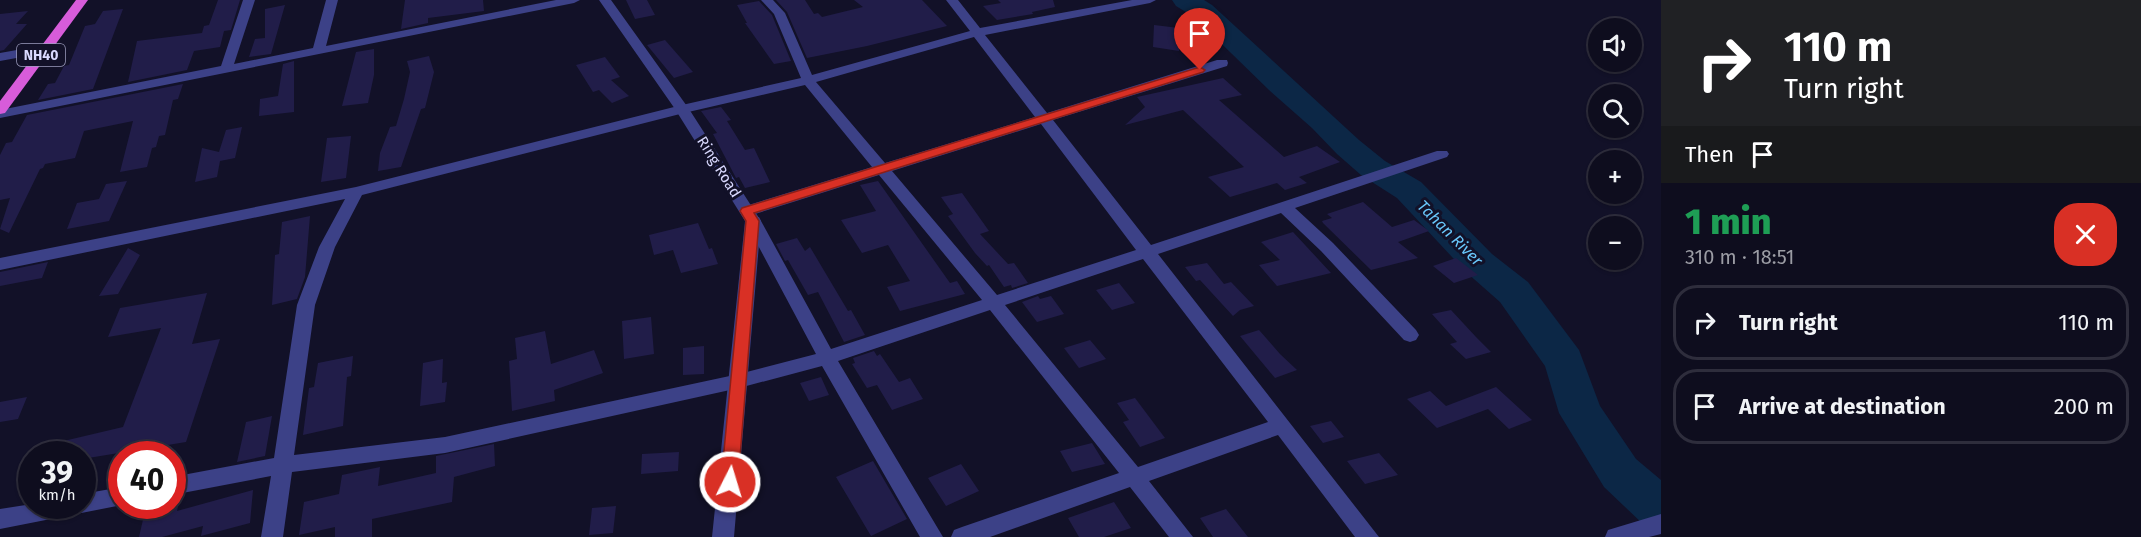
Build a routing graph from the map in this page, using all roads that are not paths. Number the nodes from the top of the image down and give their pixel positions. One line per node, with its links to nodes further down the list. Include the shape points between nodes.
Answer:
1 (82, 0): 12 (highway, NH40)
2 (249, 0): 16 (street)
3 (332, 0): 13 (street)
4 (574, 0): 13 (street)
5 (605, 0): 18 (street, Ring Road)
6 (767, 0): 17 (street, via 779,14)
7 (952, 0): 11 (street)
8 (1074, 0): 10 (street)
9 (1150, 0): 10 (street)
10 (1086, 12): 11 (street)
11 (976, 33): 17 (street); 20 (street)
12 (45, 49): 14 (street); 19 (highway, NH40)
13 (318, 51): 16 (street)
14 (0, 57)
15 (1222, 63): 20 (street)
16 (226, 69): 19 (street)
17 (808, 80): 18 (street); 22 (street)
18 (682, 109): 23 (street); 25 (street, Ring Road)
19 (0, 112)
20 (1042, 119): 22 (street); 26 (street)
21 (1442, 154): 24 (street)
22 (883, 170): 25 (street); 28 (street)
23 (356, 192): 27 (street); 33 (street, via 327,247 306,305)
24 (1283, 206): 26 (street); 29 (street)
25 (750, 216): 30 (street, Ring Road); 31 (street)
26 (1145, 251): 28 (street); 32 (street)
27 (0, 264)
28 (993, 303): 30 (street); 34 (street)
29 (1410, 335)
30 (827, 358): 31 (street); 41 (street, Ring Road)
31 (739, 381): 33 (street, via 445,445); 40 (street)
32 (1281, 426): 34 (street); 44 (street)
33 (282, 465): 35 (street); 39 (street)
34 (1135, 476): 42 (street); 43 (street)
35 (186, 483)
36 (18, 516): 37 (street)
37 (0, 519)
38 (1660, 524): 45 (street)
39 (272, 537)
40 (723, 537)
41 (932, 537)
42 (962, 537)
43 (1182, 537)
44 (1368, 537)
45 (1616, 537)

